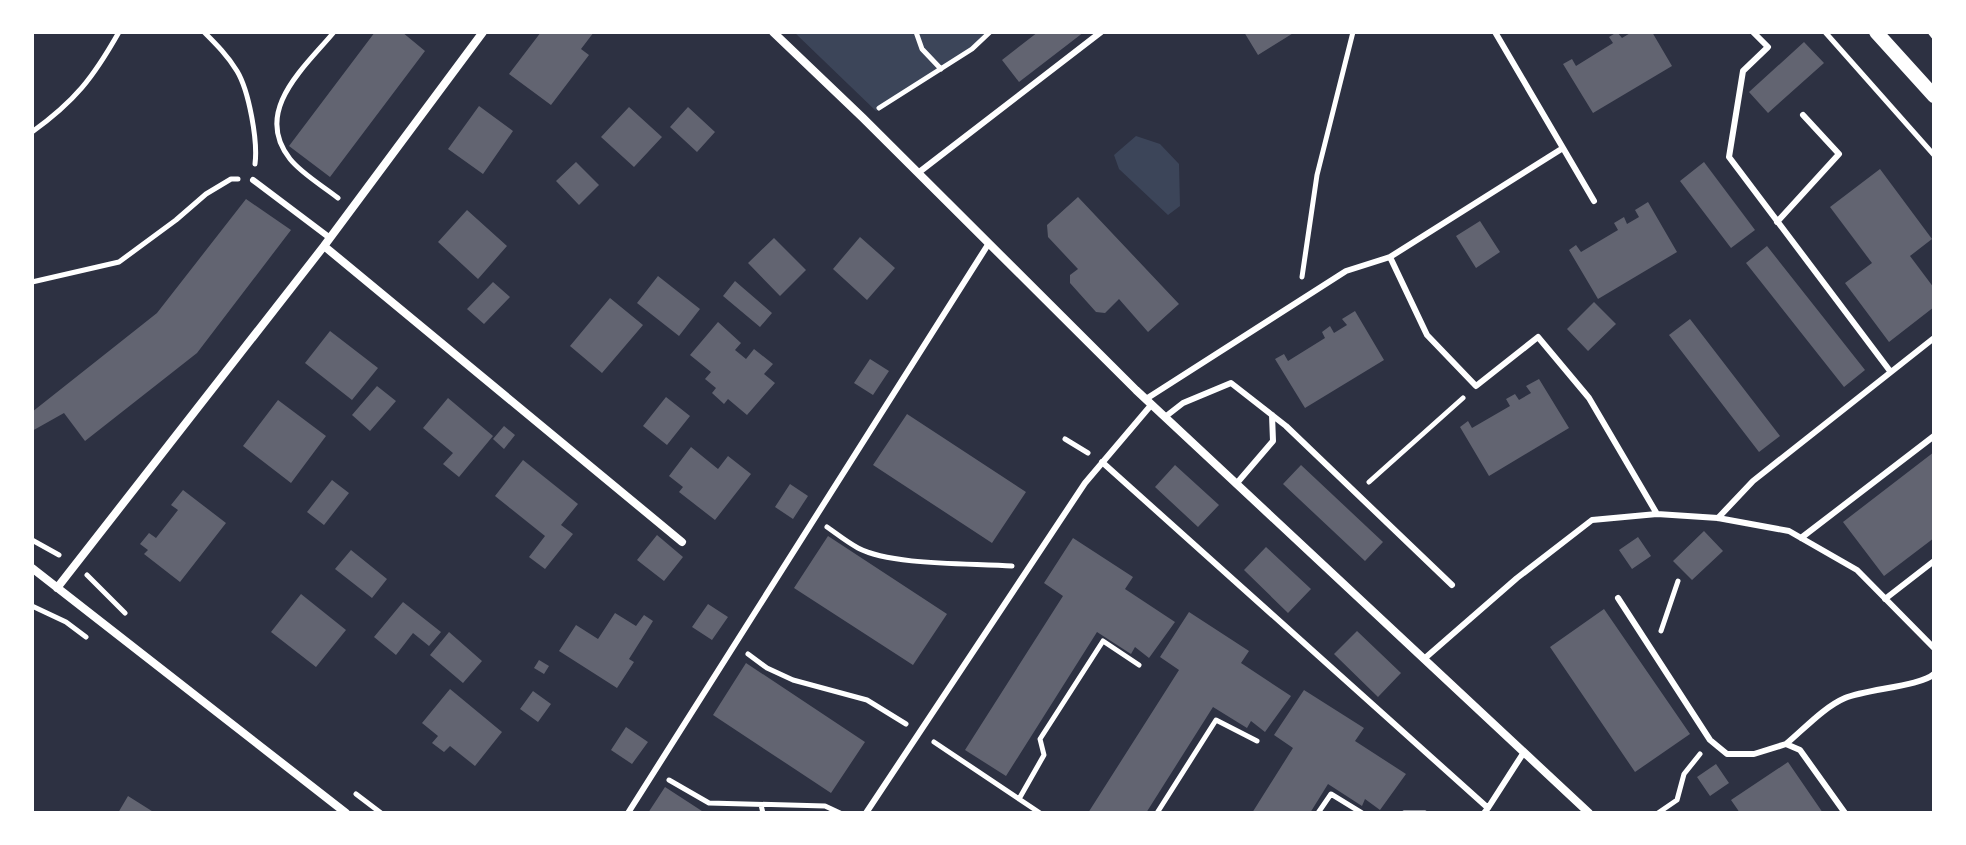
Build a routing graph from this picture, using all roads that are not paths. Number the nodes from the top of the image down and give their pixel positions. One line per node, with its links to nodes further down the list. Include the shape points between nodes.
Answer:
1 (483, 32): 14 (street)
2 (773, 32): 10 (street)
3 (1101, 32): 10 (lane)
4 (1495, 32): 9 (lane)
5 (1753, 32): 13 (lane, via 1768,47 1743,71 1729,157)
6 (1876, 32): 7 (street)
7 (1934, 96)
8 (1803, 115): 13 (lane, via 1839,154)
9 (1563, 148): 12 (lane); 16 (lane)
10 (918, 173): 15 (street)
11 (253, 180): 14 (lane)
12 (1594, 201)
13 (1777, 222): 18 (lane)
14 (327, 242): 28 (street); 32 (street)
15 (989, 243): 19 (street); 42 (lane)
16 (1390, 257): 19 (lane, via 1346,271); 25 (lane, via 1427,335 1476,386 1538,337 1589,398)
17 (1934, 338): 18 (lane)
18 (1890, 371): 26 (lane, via 1753,481)
19 (1149, 402): 21 (street); 23 (lane)
20 (1272, 415): 21 (lane, via 1231,383 1183,403); 24 (lane, via 1273,441); 31 (lane)
21 (1165, 417): 24 (street)
22 (1934, 436): 27 (lane)
23 (1102, 462): 40 (lane); 43 (lane)
24 (1237, 483): 36 (street)
25 (1657, 514): 26 (lane); 36 (lane, via 1592,520)
26 (1718, 518): 27 (lane)
27 (1801, 538): 34 (lane, via 1857,570)
28 (682, 542)
29 (1934, 561): 34 (lane)
30 (32, 568): 32 (street)
31 (1452, 585)
32 (57, 588): 41 (street)
33 (1618, 598): 38 (lane, via 1710,740 1727,754 1754,754)
34 (1885, 599): 35 (lane)
35 (1934, 648)
36 (1424, 659): 39 (street)
37 (1934, 674): 38 (lane, via 1927,681 1843,699)
38 (1786, 744): 45 (lane, via 1800,750)
39 (1524, 752): 40 (lane); 44 (street)
40 (1486, 810)
41 (346, 813)
42 (628, 813)
43 (866, 813)
44 (1589, 813)
45 (1845, 813)

